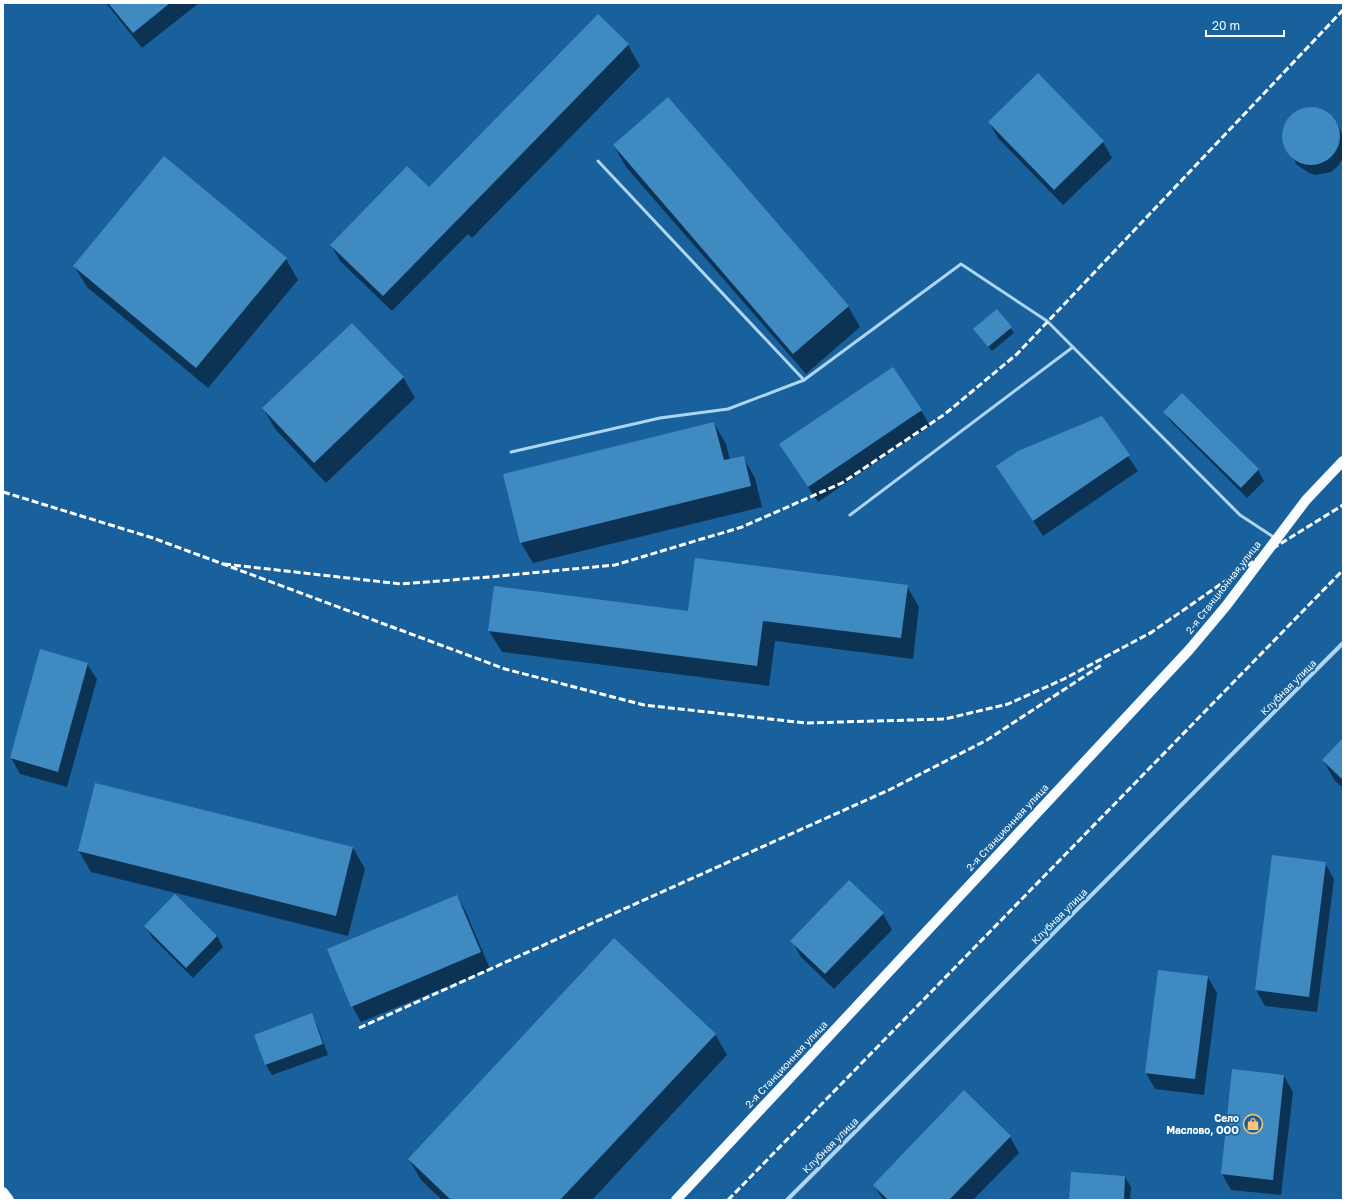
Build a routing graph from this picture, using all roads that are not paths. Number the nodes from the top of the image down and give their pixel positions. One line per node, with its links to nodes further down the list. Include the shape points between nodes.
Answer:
1 (598, 161): 3 (lane)
2 (1073, 346): 3 (lane, via 1046,321 961,264); 6 (lane); 7 (lane, via 1240,515)
3 (804, 380): 4 (lane, via 728,409 660,418)
4 (510, 452)
5 (1343, 460): 7 (main road, 2-я Станционная улица, via 1318,486)
6 (850, 515)
7 (1276, 540): 11 (main road, 2-я Станционная улица, via 1189,650)
8 (1343, 643): 12 (street, Клубная улица)
9 (3, 1192): 10 (main road)
10 (9, 1200)
11 (676, 1200)
12 (786, 1200)

